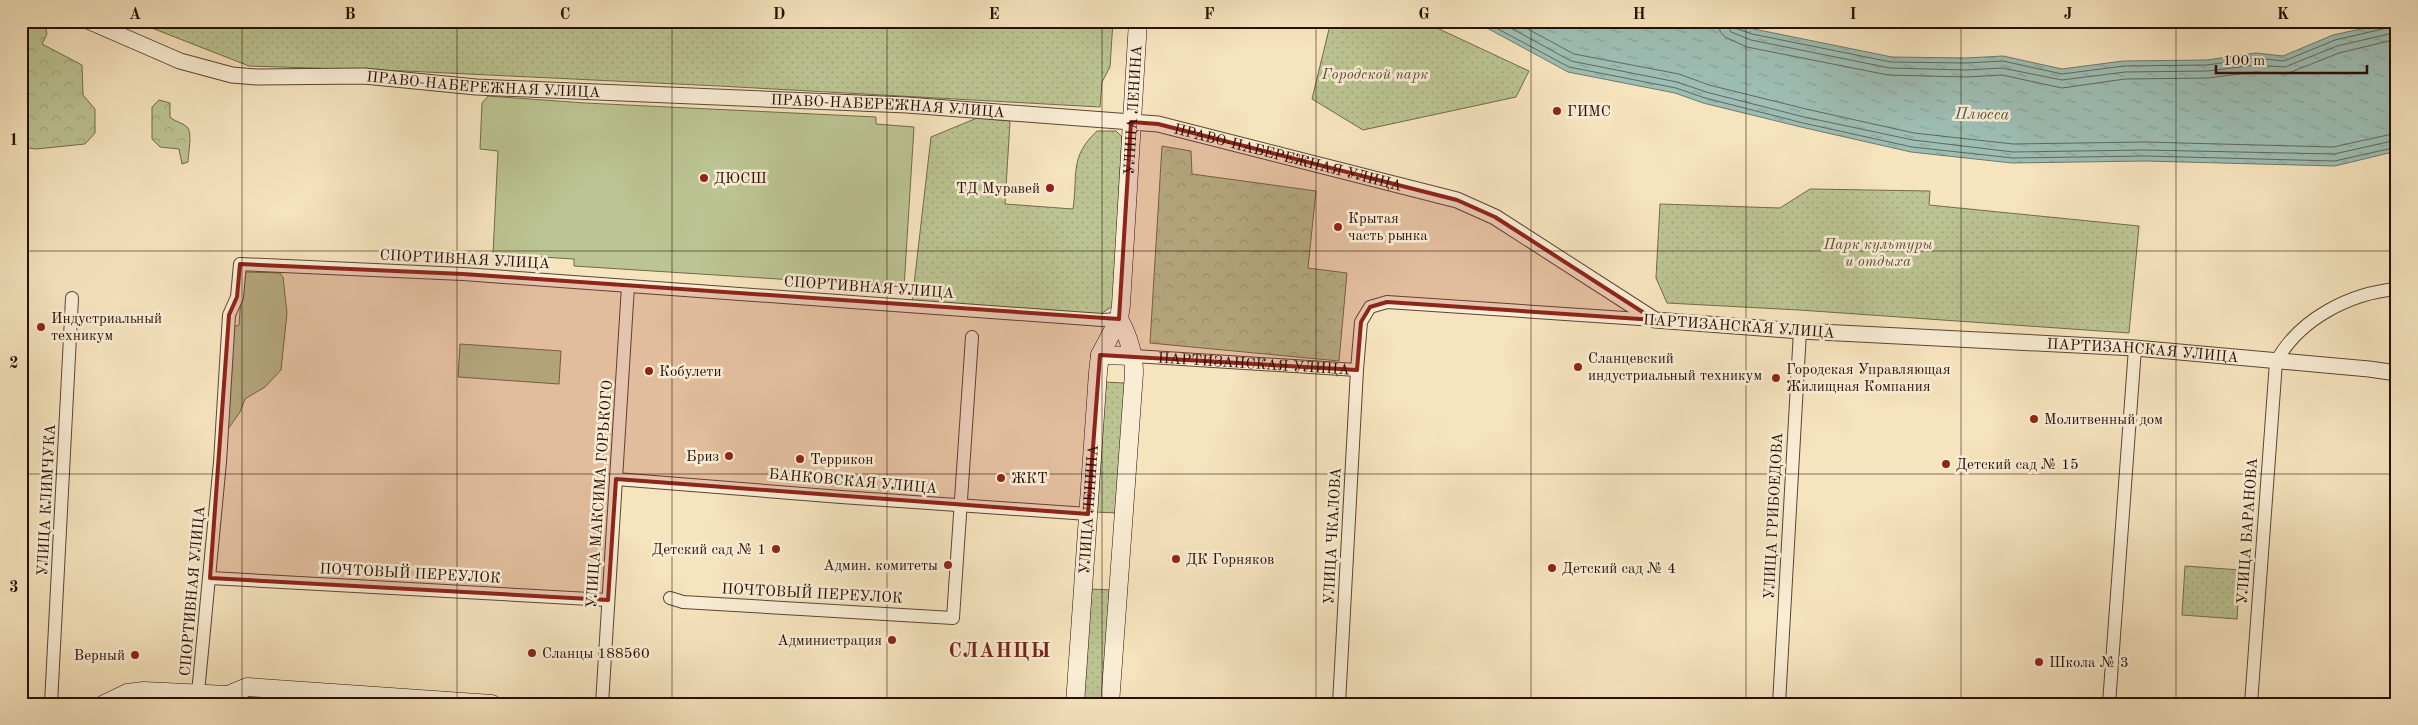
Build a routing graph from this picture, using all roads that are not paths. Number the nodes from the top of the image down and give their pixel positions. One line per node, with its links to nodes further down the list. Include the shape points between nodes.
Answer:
1 (88, 21): 3 (street, ПРАВО-НАБЕРЕЖНАЯ УЛИЦА, via 180,61 232,75 364,76 476,87 907,105)
2 (1138, 21): 3 (main road, УЛИЦА ЛЕНИНА)
3 (1131, 122): 7 (main road, УЛИЦА ЛЕНИНА); 8 (street, ПРАВО-НАБЕРЕЖНАЯ УЛИЦА, via 1158,124 1457,200 1495,217)
4 (628, 286): 7 (street, СПОРТИВНАЯ УЛИЦА); 17 (street, УЛИЦА МАКСИМА ГОРЬКОГО); 20 (street, СПОРТИВНАЯ УЛИЦА, via 463,274 240,264 237,297 229,315)
5 (2397, 288): 14 (street, via 2374,290 2320,315 2284,347)
6 (72, 298): 25 (street, УЛИЦА КЛИМЧУКА)
7 (1119, 319): 12 (main road, УЛИЦА ЛЕНИНА); 13 (main road, УЛИЦА ЛЕНИНА)
8 (1655, 320): 9 (street, ПАРТИЗАНСКАЯ УЛИЦА); 15 (street, ПАРТИЗАНСКАЯ УЛИЦА, via 1387,302 1370,307 1361,322)
9 (1800, 330): 11 (street, ПАРТИЗАНСКАЯ УЛИЦА); 32 (street, УЛИЦА ГРИБОЕДОВА)
10 (972, 337): 18 (street)
11 (2135, 348): 14 (street, ПАРТИЗАНСКАЯ УЛИЦА); 33 (street)
12 (1100, 354): 13 (main road); 19 (main road, УЛИЦА ЛЕНИНА)
13 (1134, 356): 15 (street, ПАРТИЗАНСКАЯ УЛИЦА); 30 (main road, УЛИЦА ЛЕНИНА)
14 (2276, 362): 16 (street, ПАРТИЗАНСКАЯ УЛИЦА); 34 (street, УЛИЦА БАРАНОВА)
15 (1357, 370): 31 (street, УЛИЦА ЧКАЛОВА)
16 (2397, 374)
17 (616, 479): 18 (street, БАНКОВСКАЯ УЛИЦА); 22 (street, УЛИЦА МАКСИМА ГОРЬКОГО)
18 (961, 506): 19 (street, БАНКОВСКАЯ УЛИЦА); 21 (street, ПОЧТОВЫЙ ПЕРЕУЛОК, via 954,618 683,602)
19 (1088, 514): 29 (main road, УЛИЦА ЛЕНИНА)
20 (210, 578): 22 (street, ПОЧТОВЫЙ ПЕРЕУЛОК); 23 (street, СПОРТИВНАЯ УЛИЦА)
21 (670, 598)
22 (608, 600): 28 (street, УЛИЦА МАКСИМА ГОРЬКОГО)
23 (198, 693): 24 (main road); 26 (main road, via 144,690 127,693)
24 (236, 699): 27 (main road, via 248,687)
25 (51, 704)
26 (104, 704)
27 (492, 704)
28 (602, 704)
29 (1075, 704)
30 (1110, 704)
31 (1339, 704)
32 (1779, 704)
33 (2108, 704)
34 (2252, 704)

